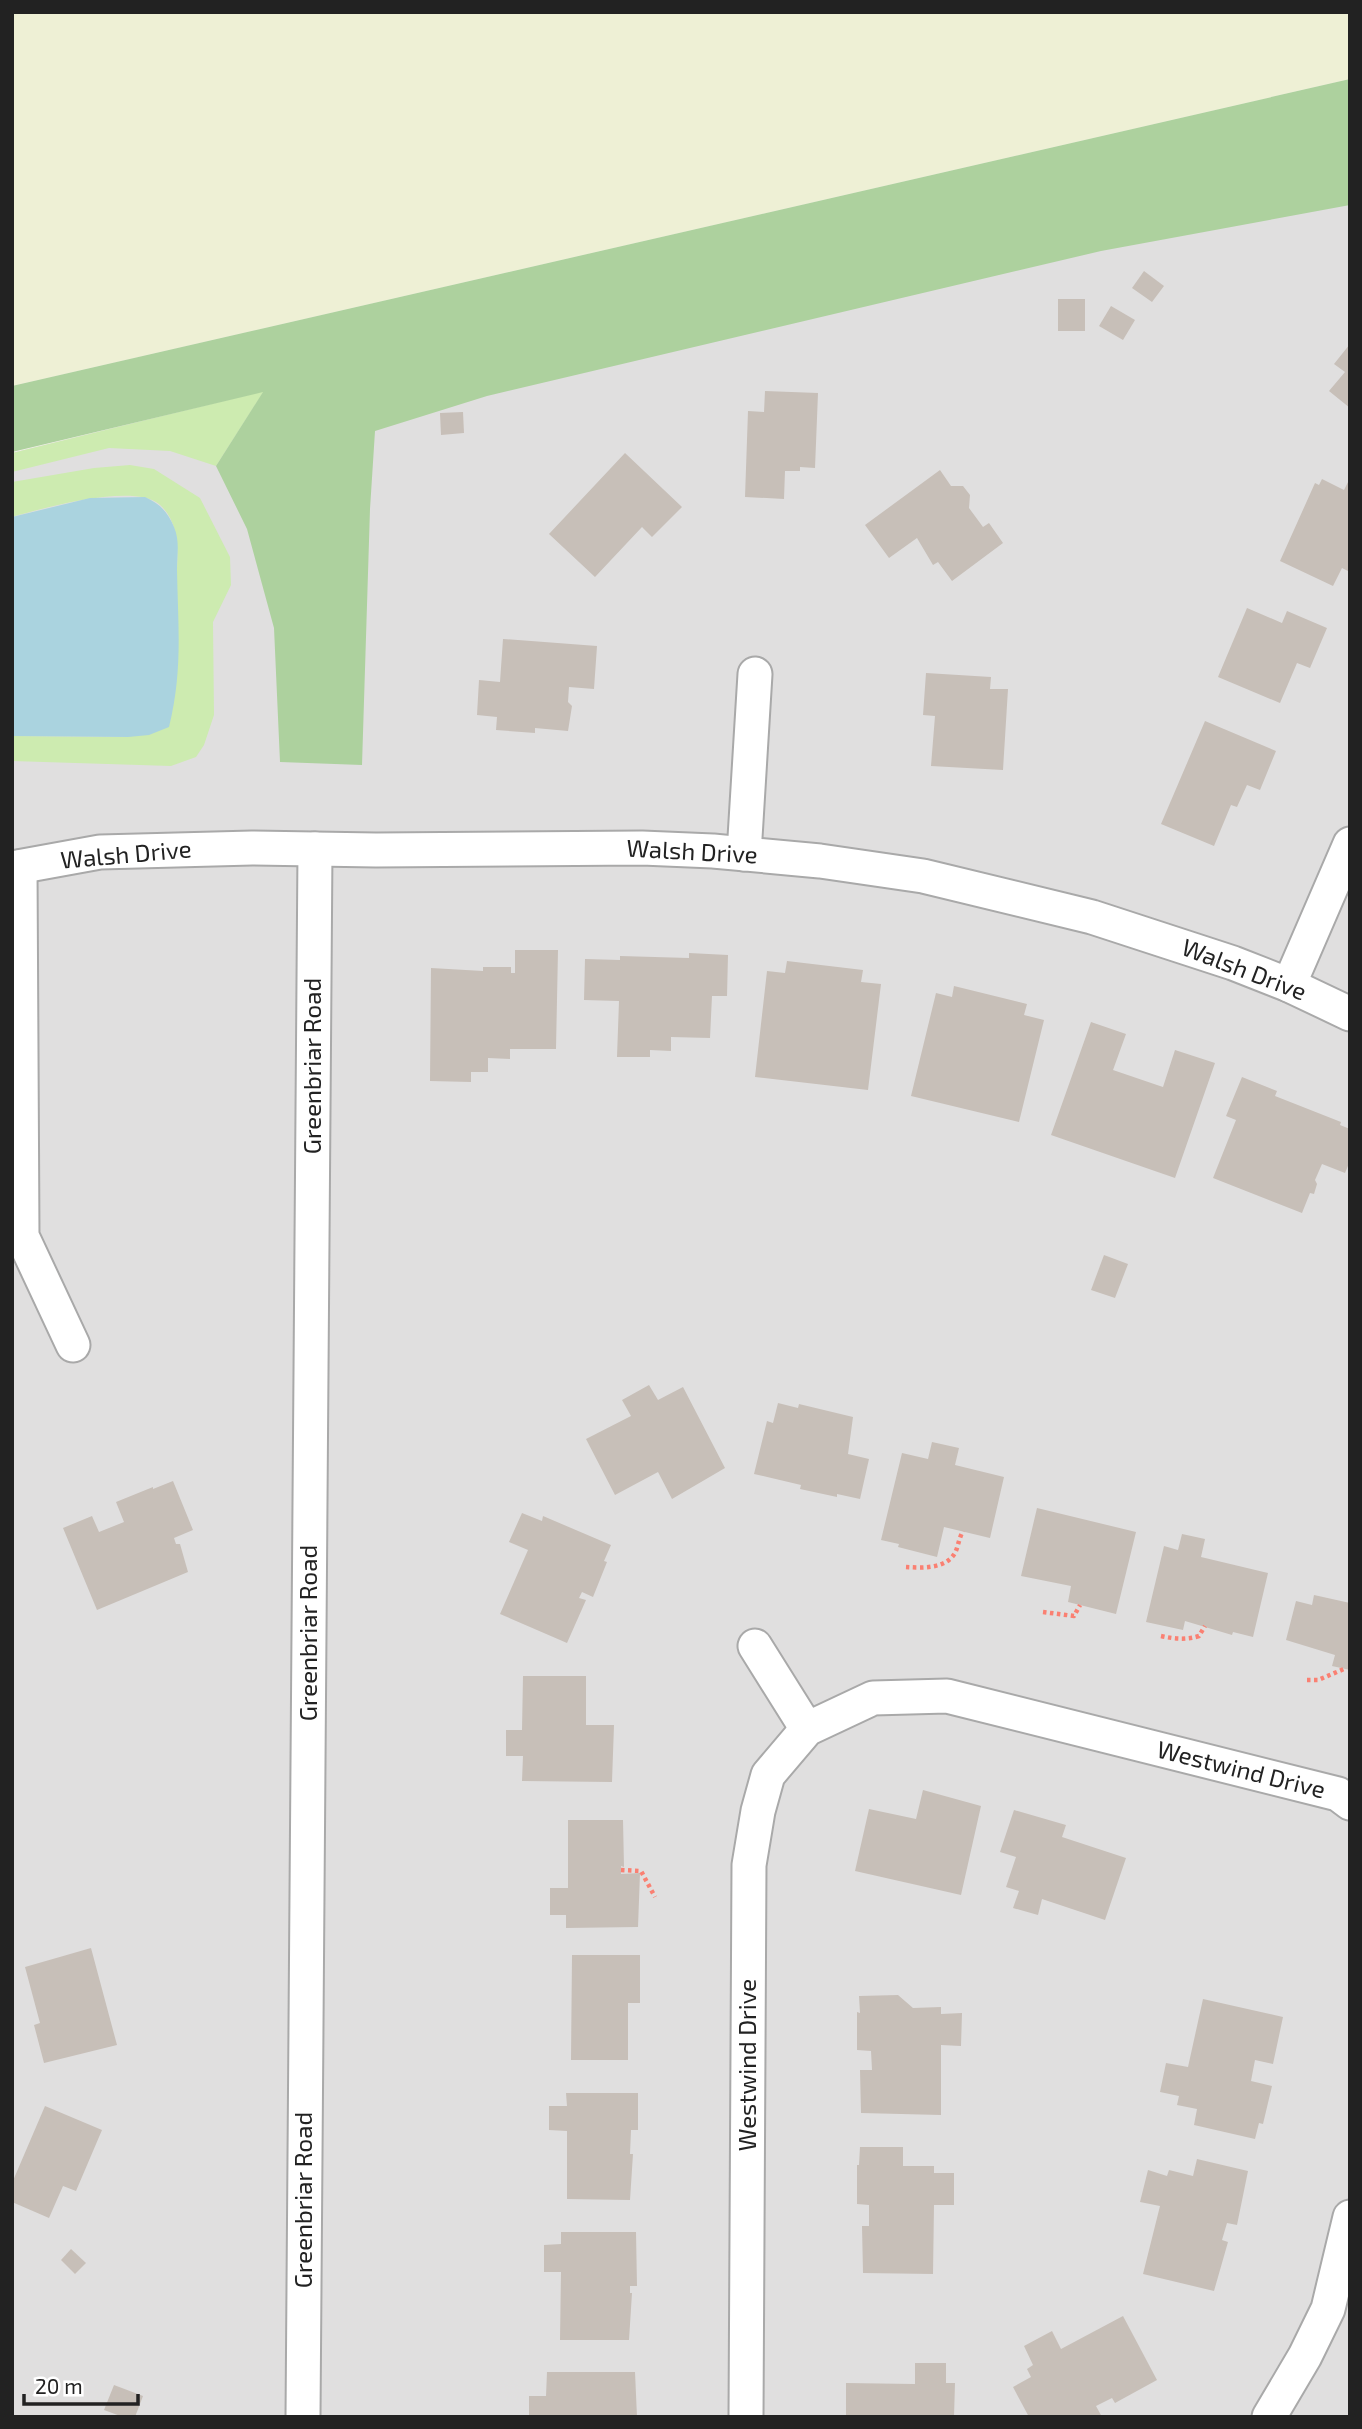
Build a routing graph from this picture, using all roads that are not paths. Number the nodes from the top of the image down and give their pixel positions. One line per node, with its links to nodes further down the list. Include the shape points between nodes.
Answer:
1 (755, 674): 4 (street)
2 (1350, 844): 6 (street)
3 (315, 849): 4 (street, Walsh Drive, via 632,848); 5 (street, Walsh Drive, via 100,852); 14 (street, Greenbriar Road)
4 (744, 854): 6 (street, Walsh Drive, via 923,876 1032,900 1092,916)
5 (16, 868): 8 (street, via 22,1236)
6 (1289, 985): 7 (street, Walsh Drive)
7 (1350, 1014)
8 (73, 1345)
9 (755, 1646): 10 (street)
10 (807, 1729): 11 (street, Westwind Drive, via 873,1698 947,1696 1338,1794); 15 (street, Westwind Drive, via 768,1775 749,1865)
11 (1350, 1803)
12 (1350, 2217): 13 (street)
13 (1339, 2314): 16 (street, via 1305,2356)
14 (303, 2417)
15 (746, 2417)
16 (1269, 2417)

